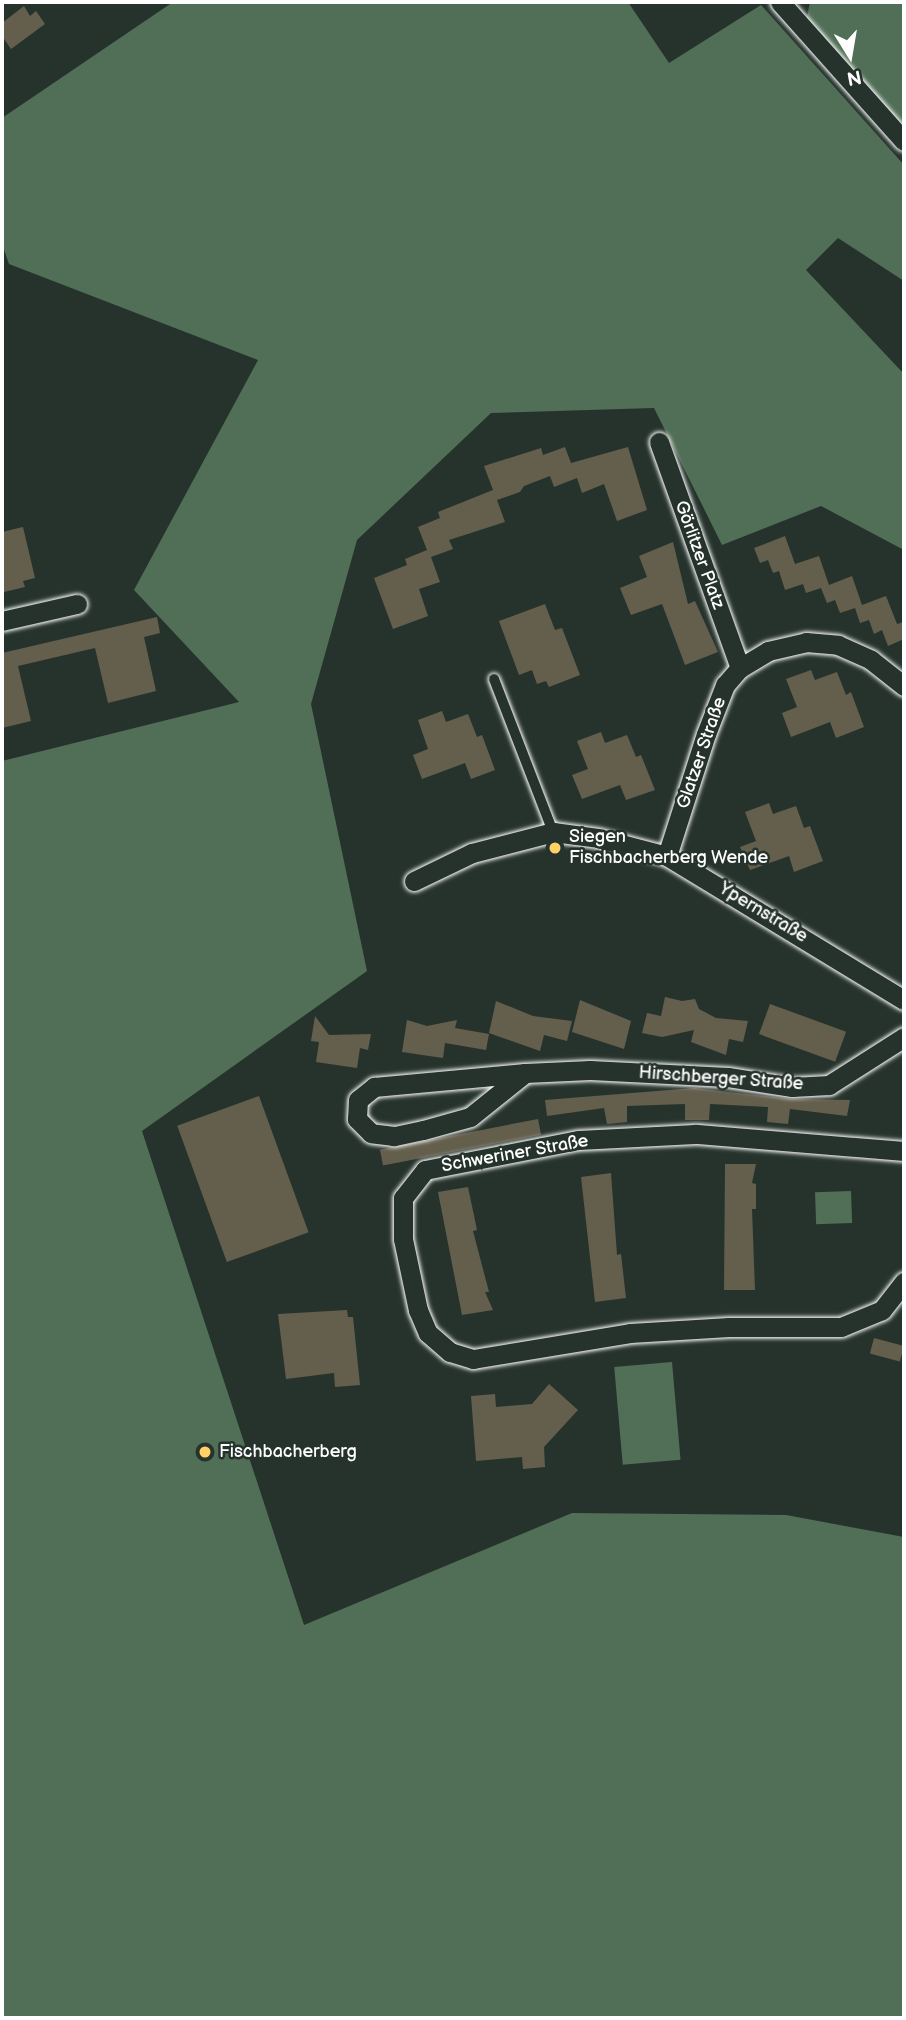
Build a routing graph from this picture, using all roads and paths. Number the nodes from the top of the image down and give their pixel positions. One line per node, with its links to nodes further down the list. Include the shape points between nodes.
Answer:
1 (780, 2): 2 (street)
2 (904, 141)
3 (659, 442): 6 (street, Görlitzer Platz)
4 (77, 604): 5 (street)
5 (2, 621)
6 (740, 668): 8 (street, Glatzer Straße, via 768,651 806,642 838,645 871,660); 10 (street, Glatzer Straße, via 726,685 706,734)
7 (494, 679): 9 (lane)
8 (904, 686)
9 (553, 832): 10 (street, Ypernstraße); 11 (street, Ypernstraße, via 472,853)
10 (667, 856): 12 (street, Ypernstraße)
11 (414, 881)
12 (904, 1000)
13 (904, 1037): 14 (street, Hirschberger Straße, via 829,1085 792,1087 728,1077 590,1070)
14 (524, 1073): 14 (street, Hirschberger Straße, via 374,1087 358,1100 357,1119 371,1133 394,1136 423,1130 470,1117)
15 (904, 1151): 16 (street, Schweriner Straße, via 695,1134 578,1140 425,1170 403,1198 403,1225 418,1310 428,1333 450,1352 474,1359 630,1333 729,1326 841,1327 882,1310)
16 (904, 1282)

